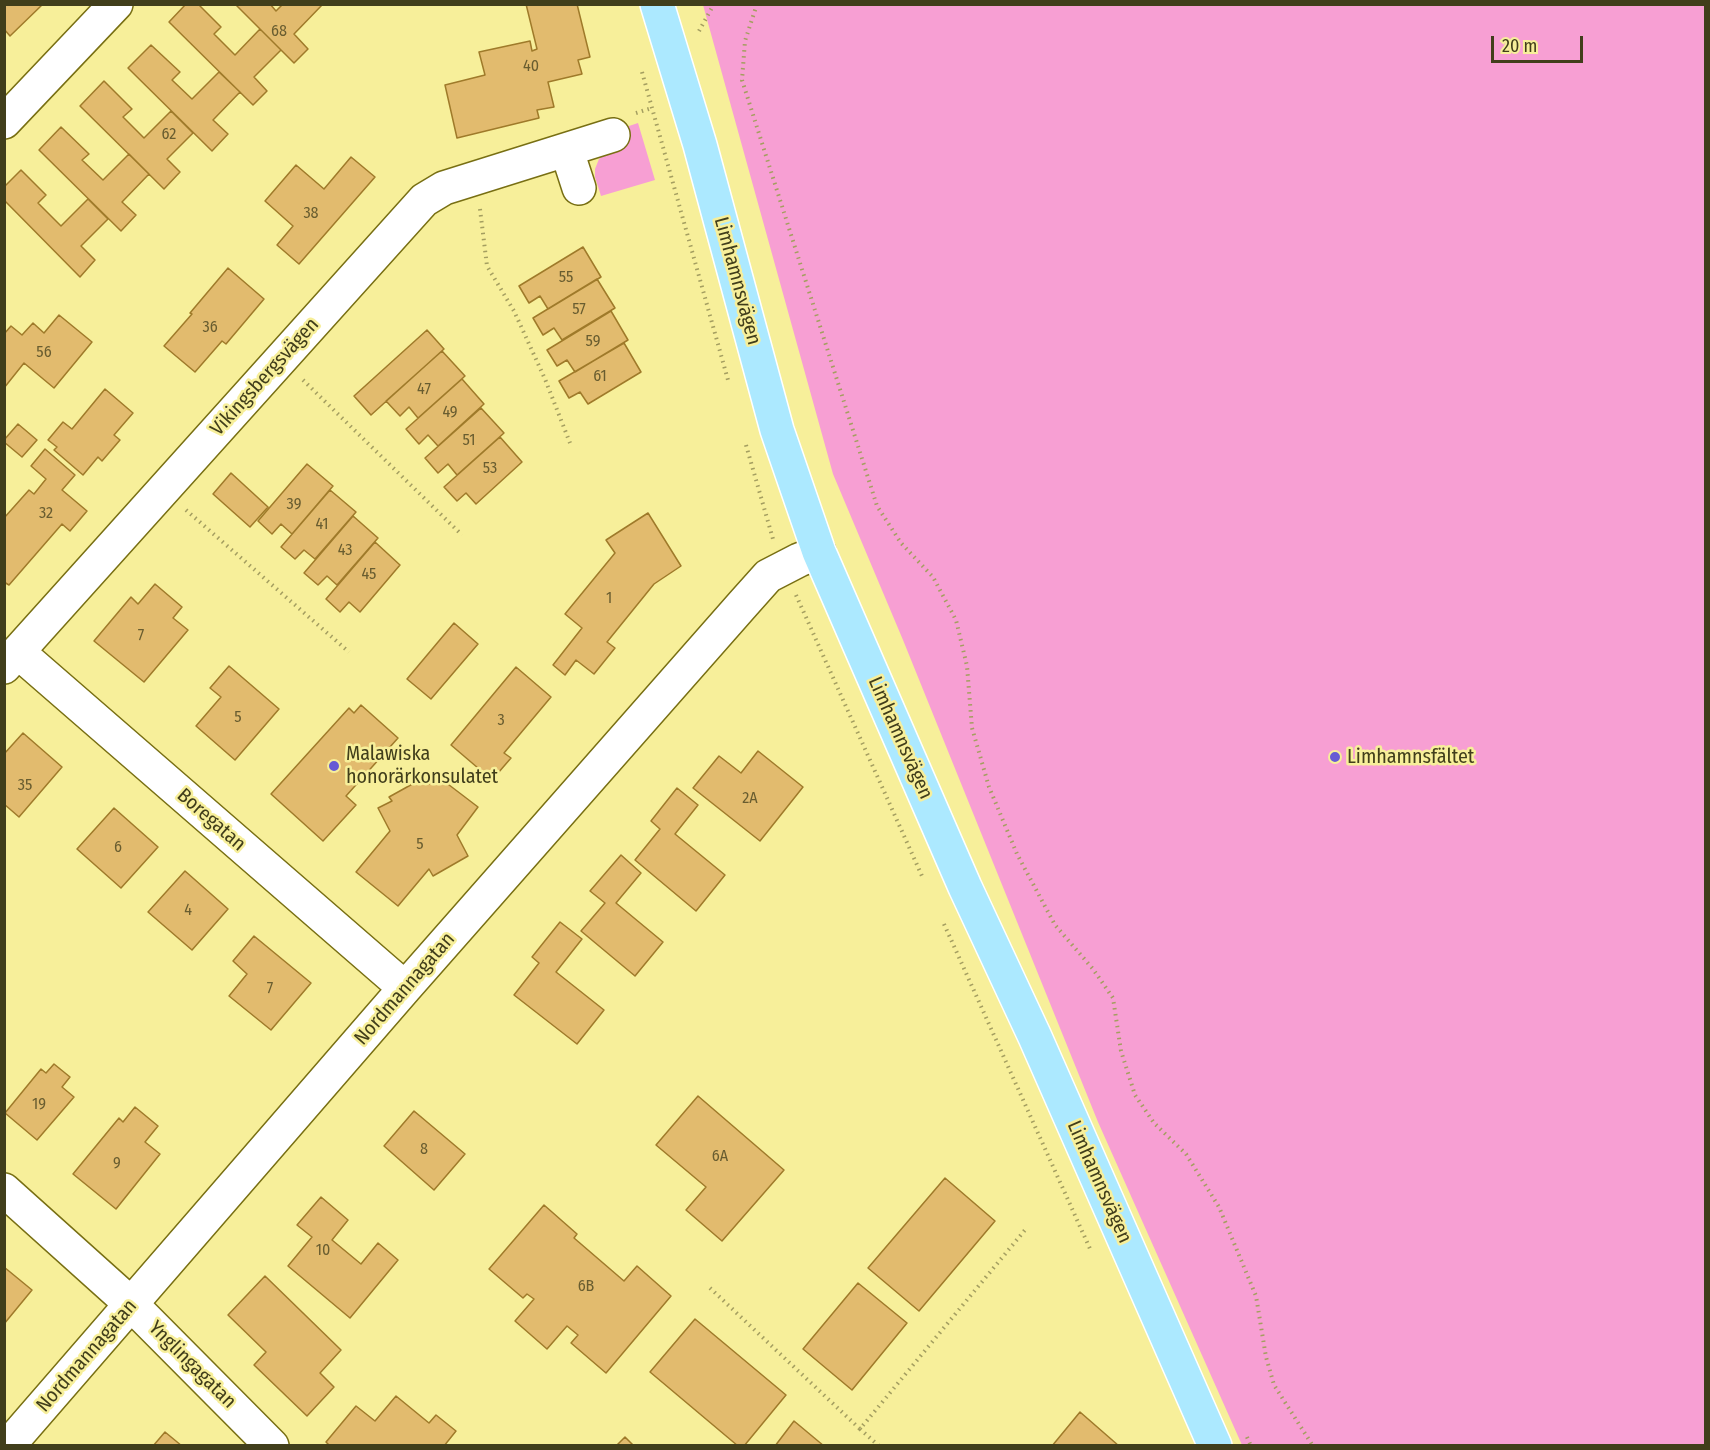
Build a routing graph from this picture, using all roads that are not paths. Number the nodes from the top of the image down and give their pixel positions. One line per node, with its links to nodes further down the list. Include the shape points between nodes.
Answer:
1 (116, 4): 3 (street)
2 (657, 4): 7 (main road, Limhamnsvägen, via 700,145 777,430)
3 (4, 122)
4 (614, 135): 5 (street, Vikingsbergsvägen)
5 (567, 151): 6 (street); 8 (street, Vikingsbergsvägen, via 444,188 424,200)
6 (579, 188)
7 (819, 552): 9 (street, Nordmannagatan, via 768,576); 14 (main road, Limhamnsvägen)
8 (11, 660): 9 (street, Boregatan)
9 (405, 988): 11 (street, Nordmannagatan)
10 (4, 1190): 11 (street, Ynglingagatan)
11 (131, 1304): 12 (street, Nordmannagatan); 13 (street, Ynglingagatan)
12 (8, 1446)
13 (272, 1446)
14 (1215, 1446)

